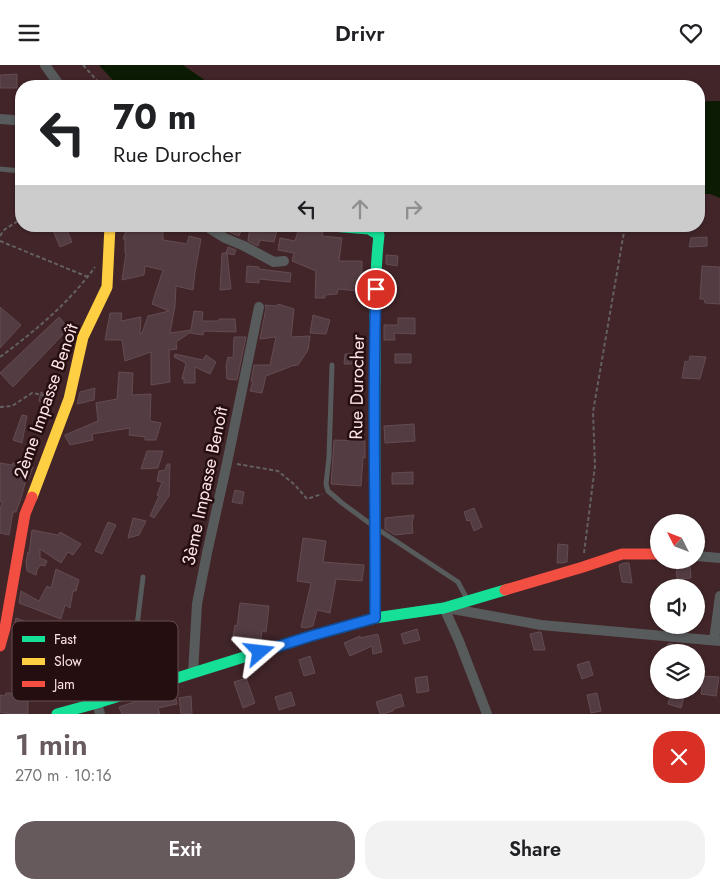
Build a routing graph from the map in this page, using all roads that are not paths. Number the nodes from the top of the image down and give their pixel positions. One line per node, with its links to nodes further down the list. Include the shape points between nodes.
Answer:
1 (45, 65): 2 (street)
2 (56, 80)
3 (0, 119): 4 (street)
4 (13, 120)
5 (0, 169): 6 (lane)
6 (15, 170)
7 (109, 232): 24 (street, 2ème Impasse Benoît, via 107,287 83,337 68,399 25,514)
8 (217, 232): 10 (street, via 274,262)
9 (374, 232): 13 (street, Rue Durocher, via 379,235 375,301)
10 (284, 261)
11 (259, 307): 25 (street, 3ème Impasse Benoît, via 206,553 197,604)
12 (332, 365): 13 (lane, via 326,484 328,491)
13 (376, 528): 19 (lane, via 458,581); 21 (street, Rue Durocher)
14 (650, 554): 19 (street, via 622,554)
15 (705, 557): 16 (street)
16 (720, 558)
17 (143, 577): 22 (lane)
18 (720, 596): 23 (street)
19 (468, 601): 20 (street)
20 (444, 608): 21 (street); 23 (street, via 540,625); 30 (street)
21 (375, 618): 25 (street)
22 (137, 621)
23 (717, 641)
24 (0, 646)
25 (193, 673): 26 (street)
26 (178, 678)
27 (113, 701): 28 (street)
28 (98, 709): 29 (street)
29 (57, 714)
30 (487, 714)

